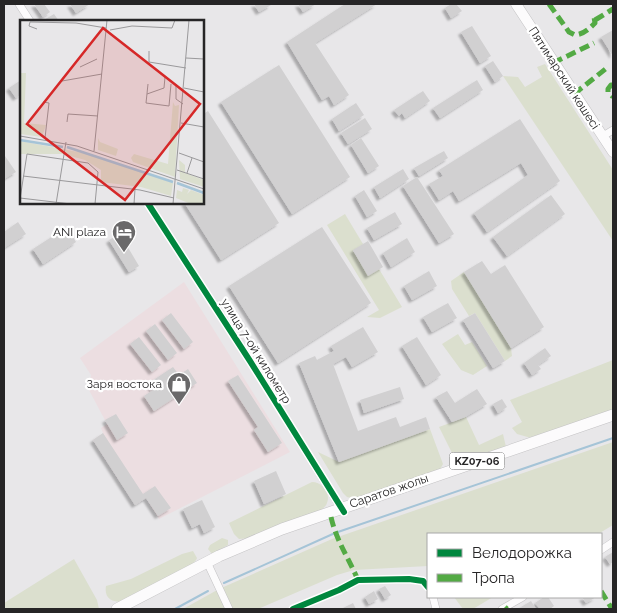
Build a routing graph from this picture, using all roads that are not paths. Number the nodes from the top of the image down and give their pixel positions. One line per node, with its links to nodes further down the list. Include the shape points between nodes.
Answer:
1 (19, 4): 3 (street)
2 (516, 4): 5 (main road, Пятимарский көшесі)
3 (29, 20)
4 (613, 130): 5 (street)
5 (602, 136): 6 (main road, Пятимарский көшесі)
6 (613, 152)
7 (148, 204): 10 (street, улица 7-ой километр)
8 (613, 415): 10 (main road, Саратов жолы / KZ07-06)
9 (613, 422): 10 (main road, Саратов жолы / KZ07-06)
10 (342, 510): 13 (main road, Саратов жолы / KZ07-06, via 275,531)
11 (613, 542): 12 (street)
12 (602, 549)
13 (208, 564): 16 (main road, Саратов жолы / KZ07-06); 17 (main road, Саратов жолы / KZ07-06); 18 (street)
14 (426, 584): 19 (street, via 409,579 358,580)
15 (521, 598): 20 (street)
16 (117, 609)
17 (129, 609)
18 (229, 609)
19 (293, 609)
20 (502, 609)

